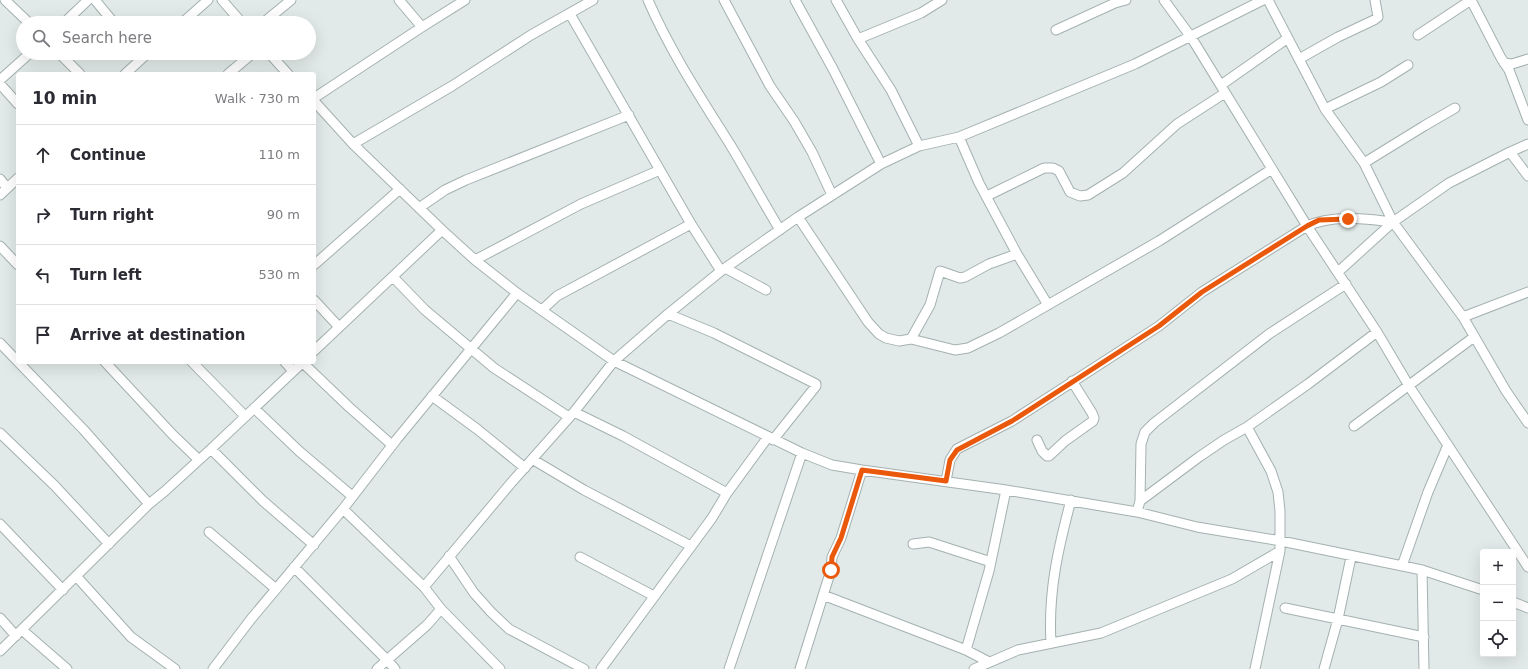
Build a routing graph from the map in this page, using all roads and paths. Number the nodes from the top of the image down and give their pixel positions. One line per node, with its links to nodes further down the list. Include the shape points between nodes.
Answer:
1 (5, 0): 22 (street)
2 (88, 0): 23 (street)
3 (95, 0): 24 (street)
4 (208, 0): 25 (street)
5 (222, 0): 26 (street)
6 (291, 0): 27 (street)
7 (399, 0): 28 (street)
8 (465, 0): 28 (street)
9 (593, 0): 21 (street)
10 (648, 0): 80 (street, via 684,71)
11 (724, 0): 72 (street, via 770,86 812,152)
12 (795, 0): 63 (street)
13 (836, 0): 33 (street)
14 (942, 0): 33 (street, via 921,13)
15 (1126, 0): 29 (street)
16 (1164, 0): 31 (street)
17 (1263, 0): 31 (street)
18 (1268, 0): 32 (street)
19 (1375, 0): 34 (street, via 1378,16 1374,20)
20 (1471, 0): 30 (street); 41 (street)
21 (570, 14): 55 (street); 58 (street, via 531,35 452,86)
22 (22, 16)
23 (71, 16)
24 (108, 16)
25 (190, 16)
26 (236, 16)
27 (272, 16)
28 (422, 27): 50 (street)
29 (1056, 30)
30 (1418, 36)
31 (1191, 37): 49 (street); 57 (street, via 1135,64)
32 (1288, 38): 34 (street); 49 (street)
33 (858, 39): 60 (street, via 891,90)
34 (1299, 59): 54 (street)
35 (1528, 59): 41 (street, via 1512,64)
36 (22, 60): 47 (street)
37 (66, 60): 43 (street)
38 (140, 60): 44 (street)
39 (245, 60): 45 (street)
40 (275, 60): 46 (street)
41 (1504, 62): 56 (street)
42 (1408, 66): 54 (street)
43 (78, 72)
44 (127, 72)
45 (230, 72)
46 (286, 72)
47 (0, 80)
48 (0, 84): 51 (street)
49 (1223, 89): 64 (street); 73 (street, via 1177,124 1123,173 1088,195 1080,196 1070,192 1059,171 1044,168)
50 (316, 99)
51 (16, 102)
52 (316, 102): 58 (street)
53 (1455, 108): 62 (street)
54 (1325, 109): 62 (street)
55 (629, 115): 65 (street); 74 (street, via 466,180)
56 (1528, 120)
57 (959, 137): 60 (street); 73 (street)
58 (353, 144): 70 (street)
59 (1528, 144): 61 (street)
60 (919, 146): 63 (street)
61 (1510, 152): 66 (street); 76 (street, via 1449,183)
62 (1364, 163): 76 (street)
63 (881, 164): 72 (street)
64 (1272, 169): 78 (street); 94 (street, via 1159,241)
65 (660, 170): 77 (street); 83 (street, via 581,204)
66 (1528, 176)
67 (0, 179): 69 (street)
68 (16, 180): 69 (street)
69 (8, 188): 71 (street)
70 (400, 189): 74 (street); 85 (street)
71 (0, 195)
72 (832, 195): 75 (street)
73 (987, 196): 82 (street)
74 (420, 208): 79 (street)
75 (798, 217): 80 (street); 101 (street, via 868,322 879,334 899,341)
76 (1393, 222): 78 (street, via 1334,218 1319,220); 87 (street); 97 (street)
77 (691, 224): 86 (street); 95 (street, via 557,296)
78 (1307, 226): 87 (street); 114 (street, via 1202,292 1159,326)
79 (442, 230): 83 (street); 88 (street)
80 (780, 230): 86 (street)
81 (0, 246): 84 (street)
82 (1017, 254): 94 (street); 101 (street, via 989,264 965,277 960,278 940,271 930,305)
83 (475, 260): 92 (street)
84 (16, 262)
85 (316, 263)
86 (723, 270): 90 (street); 96 (street)
87 (1338, 272): 89 (street)
88 (393, 277): 98 (street); 103 (street, via 425,310)
89 (1346, 284): 99 (street); 139 (street, via 1269,334 1145,432 1142,444)
90 (766, 290)
91 (1528, 292): 97 (street)
92 (517, 293): 95 (street); 103 (street)
93 (316, 302): 98 (street)
94 (1048, 305): 101 (street, via 968,348 955,350)
95 (542, 310): 106 (street)
96 (668, 314): 106 (street); 124 (street, via 714,332 814,382 816,386)
97 (1463, 317): 100 (street)
98 (339, 327): 104 (street)
99 (1377, 332): 115 (street); 122 (street)
100 (1474, 337): 115 (street); 120 (street)
101 (911, 339)
102 (0, 343): 105 (street)
103 (472, 348): 116 (street); 118 (street, via 494,368)
104 (316, 349)
105 (16, 360)
106 (614, 361): 118 (street); 124 (street)
107 (20, 364): 140 (street, via 83,429)
108 (108, 364): 131 (street)
109 (194, 364): 119 (street)
110 (287, 364): 113 (street)
111 (301, 364): 113 (street)
112 (305, 364): 126 (street)
113 (293, 371): 117 (street)
114 (1072, 382): 125 (street, via 1092,413 1093,421 1049,456 1044,454); 134 (street, via 1012,421 957,450 950,460)
115 (1409, 386): 121 (street); 127 (street)
116 (432, 396): 126 (street); 132 (street)
117 (254, 408): 119 (street); 137 (street)
118 (572, 415): 130 (street); 136 (street, via 623,436)
119 (245, 416): 128 (street)
120 (1527, 421)
121 (1354, 426)
122 (1247, 427): 139 (street, via 1199,457); 145 (street, via 1271,471 1278,492)
123 (0, 433): 146 (street, via 55,486)
124 (771, 439): 129 (street); 136 (street)
125 (1037, 440)
126 (392, 445): 137 (street)
127 (1448, 445): 156 (street); 157 (street)
128 (211, 449): 131 (street); 148 (street)
129 (802, 453): 133 (street, via 832,464); 187 (street)
130 (532, 459): 132 (street); 149 (street, via 584,490)
131 (199, 460): 140 (street)
132 (524, 468): 151 (street)
133 (862, 470): 134 (street); 164 (street, via 841,538 832,557)
134 (946, 481): 135 (street)
135 (1006, 490): 138 (street); 154 (street)
136 (727, 493): 149 (street)
137 (352, 496): 141 (street)
138 (1071, 500): 142 (street); 174 (street, via 1051,592)
139 (1140, 502): 142 (street)
140 (149, 504): 146 (street)
141 (343, 509): 148 (street); 160 (street)
142 (1136, 512): 145 (street, via 1196,527)
143 (0, 524): 163 (street)
144 (209, 532): 161 (street)
145 (1281, 541): 150 (street); 152 (street)
146 (109, 544): 159 (street)
147 (913, 544): 154 (street, via 929,542)
148 (314, 545): 155 (street)
149 (691, 546): 165 (street)
150 (1280, 551): 174 (street, via 1232,579 1101,633); 190 (street)
151 (449, 556): 160 (street); 185 (street, via 474,593 509,629)
152 (1351, 556): 156 (street); 171 (street)
153 (580, 557): 165 (street)
154 (991, 562): 175 (street)
155 (294, 566): 161 (street); 177 (street)
156 (1402, 566): 158 (street)
157 (1528, 567)
158 (1422, 570): 162 (street); 173 (street)
159 (77, 577): 163 (street); 180 (street, via 131,637)
160 (424, 587): 169 (street)
161 (276, 589): 181 (street)
162 (1480, 589)
163 (63, 590): 172 (street)
164 (824, 595): 175 (street); 188 (street)
165 (654, 596): 186 (street)
166 (1516, 603): 168 (street)
167 (1285, 608): 171 (street)
168 (1528, 608)
169 (441, 609): 177 (street, via 427,625); 184 (street)
170 (0, 618): 172 (street)
171 (1338, 619): 173 (street); 191 (street)
172 (19, 633): 176 (street); 179 (street)
173 (1424, 637): 192 (street)
174 (1051, 643): 178 (street, via 1018,650)
175 (966, 650): 178 (street)
176 (0, 651)
177 (387, 660): 182 (street); 183 (street)
178 (989, 662): 189 (street)
179 (67, 669)
180 (175, 669)
181 (213, 669)
182 (377, 669)
183 (395, 669)
184 (500, 669)
185 (584, 669)
186 (601, 669)
187 (729, 669)
188 (800, 669)
189 (974, 669)
190 (1255, 669)
191 (1324, 669)
192 (1424, 669)

